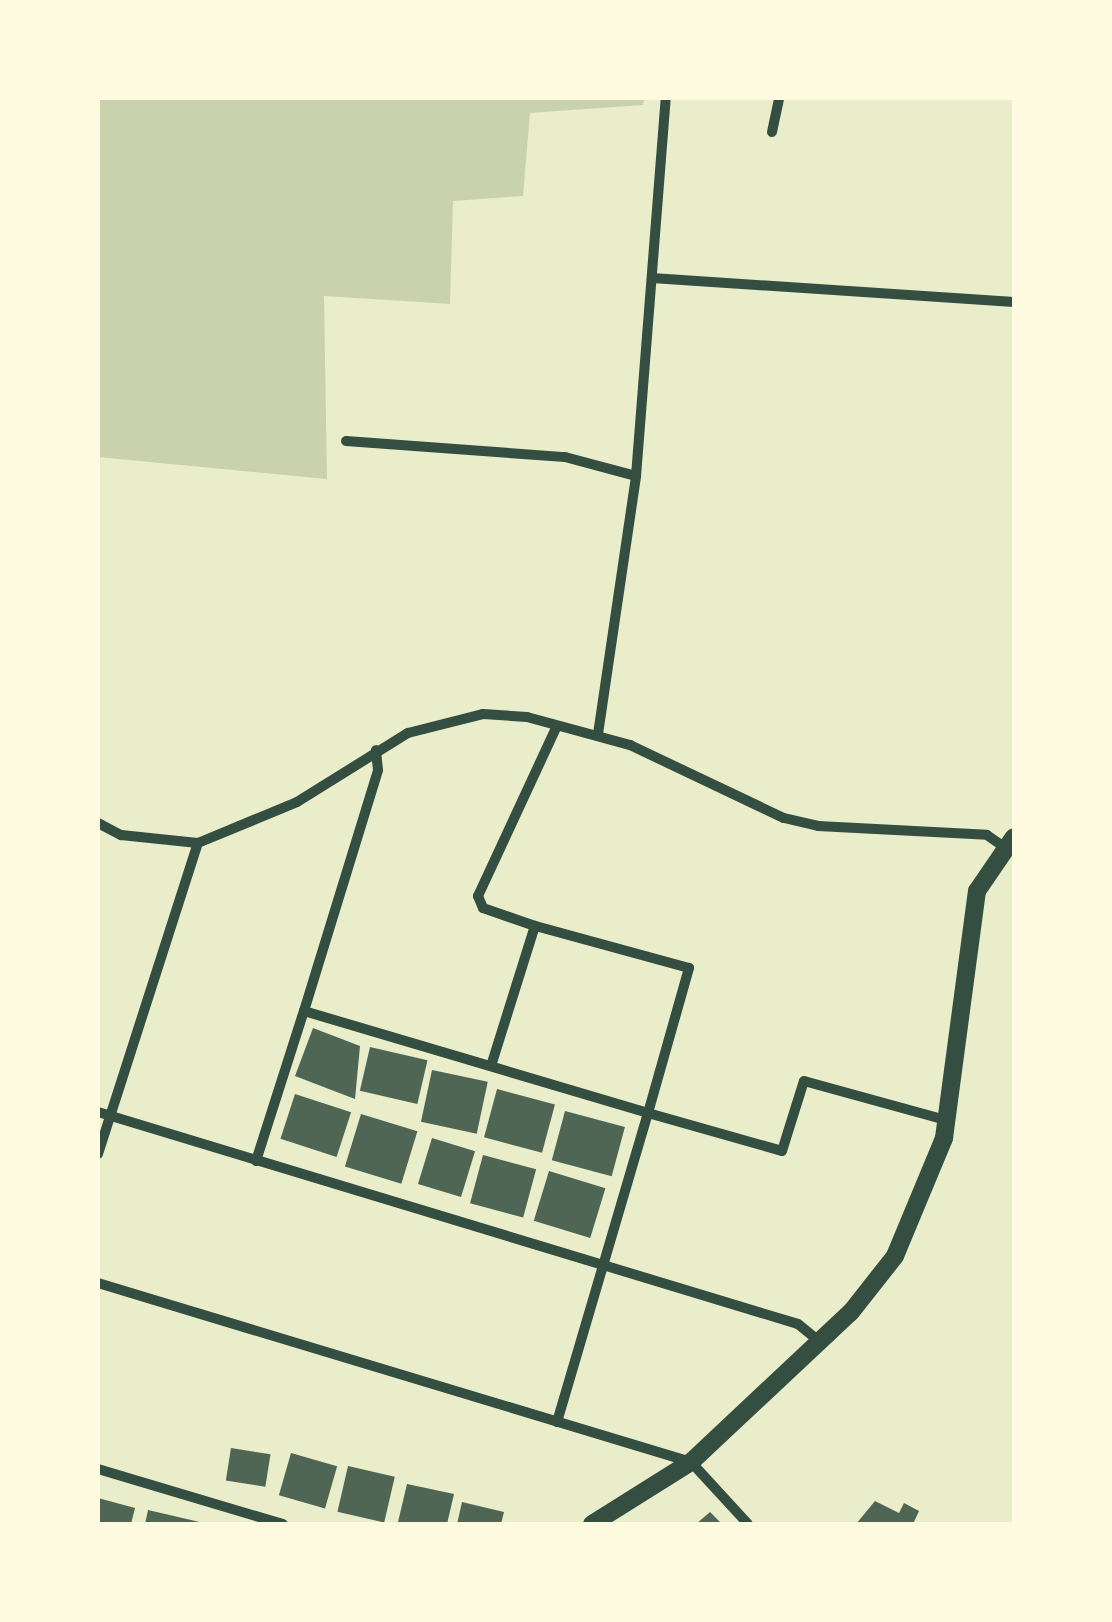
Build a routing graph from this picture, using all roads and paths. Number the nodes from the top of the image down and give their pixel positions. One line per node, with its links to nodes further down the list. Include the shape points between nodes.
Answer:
1 (666, 98): 4 (street)
2 (779, 98): 3 (street)
3 (772, 132)
4 (652, 278): 5 (street); 7 (street)
5 (1014, 302)
6 (346, 441): 7 (street, via 565,457)
7 (636, 476): 9 (street)
8 (556, 728): 9 (street); 10 (street, via 527,717 483,714 437,722); 14 (street, via 478,896 483,908)
9 (598, 734): 12 (street, via 784,818)
10 (376, 750): 13 (street, via 298,802); 15 (street, via 378,770)
11 (98, 823): 13 (street, via 121,836)
12 (1009, 842): 20 (street, via 978,890)
13 (198, 843): 19 (street)
14 (535, 926): 16 (street); 18 (street, via 690,968)
15 (304, 1011): 16 (street); 22 (street)
16 (491, 1066): 18 (street)
17 (98, 1112): 19 (street)
18 (648, 1113): 20 (street, via 782,1150 804,1081); 23 (street)
19 (109, 1117): 21 (street); 22 (street)
20 (946, 1120): 25 (street, via 928,1188 894,1256)
21 (98, 1154)
22 (256, 1161): 23 (street)
23 (603, 1266): 25 (street, via 798,1324); 26 (street)
24 (98, 1284): 26 (street)
25 (820, 1342): 27 (street)
26 (557, 1422): 27 (street)
27 (691, 1462): 30 (street); 31 (street)
28 (98, 1469): 29 (street)
29 (284, 1524)
30 (592, 1524)
31 (748, 1524)

